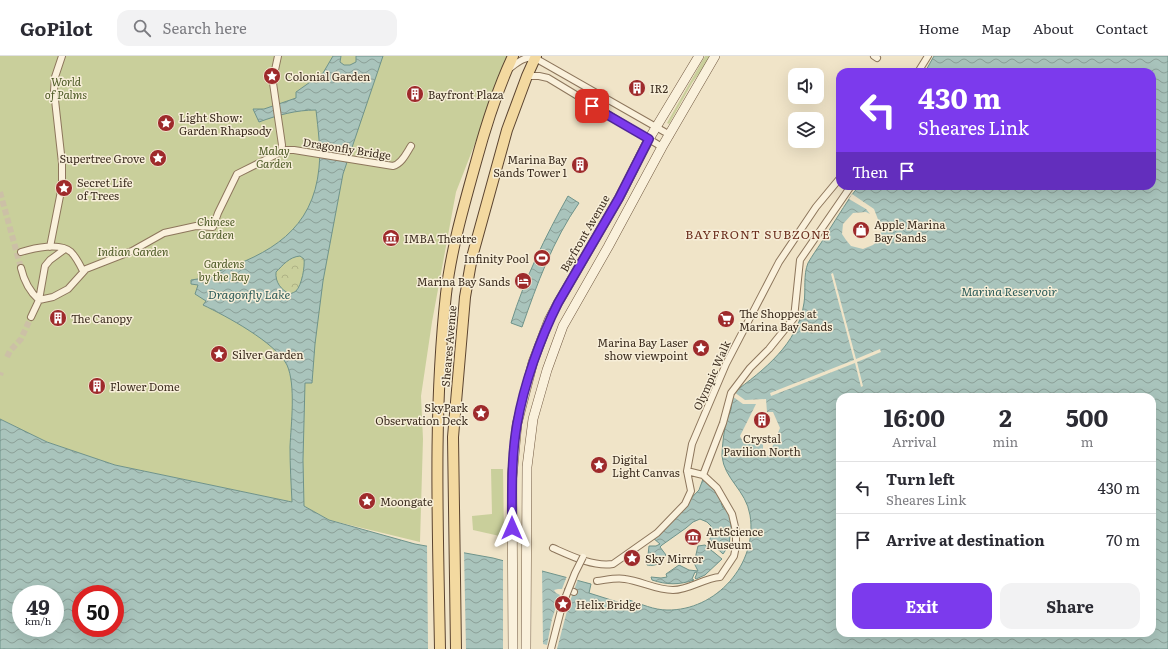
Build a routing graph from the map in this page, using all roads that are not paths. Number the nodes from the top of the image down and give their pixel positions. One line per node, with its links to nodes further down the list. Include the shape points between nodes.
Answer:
1 (62, 56): 19 (street, via 55,77 54,91 62,186)
2 (278, 56): 16 (street, via 271,76)
3 (513, 56): 9 (main road, Sheares Avenue)
4 (699, 56): 11 (main road, Bayfront Avenue)
5 (716, 56): 12 (main road)
6 (928, 56): 8 (street)
7 (536, 57): 9 (street, via 523,59); 10 (main road, Sheares Avenue); 11 (street)
8 (920, 68)
9 (507, 70): 31 (main road, Sheares Avenue, via 486,125 464,206 446,294 438,438)
10 (527, 76): 13 (street, via 548,78); 32 (main road, Sheares Avenue, via 507,130 472,257 465,297 453,437)
11 (656, 127): 12 (street); 13 (main road, Bayfront Avenue)
12 (670, 135): 15 (main road)
13 (649, 139): 15 (street); 33 (main road, Bayfront Avenue, via 619,198 549,320 533,362 517,424 512,478)
14 (411, 146): 16 (street, Dragonfly Bridge, via 397,165 393,166 294,150)
15 (662, 147): 34 (main road, via 563,326 533,419 526,478)
16 (281, 152): 23 (street, Dragonfly Bridge, via 237,174 213,227 196,226 164,233 132,251)
17 (836, 183): 26 (street, Olympic Walk, via 816,207 779,262 739,338 692,444)
18 (848, 190): 27 (street, via 800,260 794,318 731,393 723,423)
19 (50, 247): 20 (street); 21 (street)
20 (65, 249): 23 (street, via 71,252); 24 (street, via 45,266)
21 (21, 252)
22 (21, 268): 24 (street, via 26,283)
23 (83, 272): 24 (street, via 75,283 61,293)
24 (39, 300): 25 (street)
25 (31, 316)
26 (688, 471): 27 (street); 28 (street, Olympic Walk, via 690,491 685,504 657,533 613,564 605,565 574,558)
27 (703, 475): 30 (street, via 720,493 732,514 736,532 734,556 720,577 674,590 661,589 624,578)
28 (553, 548)
29 (583, 557): 35 (street, bridge, via 571,591 561,607)
30 (597, 581)
31 (440, 649)
32 (456, 649)
33 (513, 649)
34 (526, 649)
35 (551, 649)

